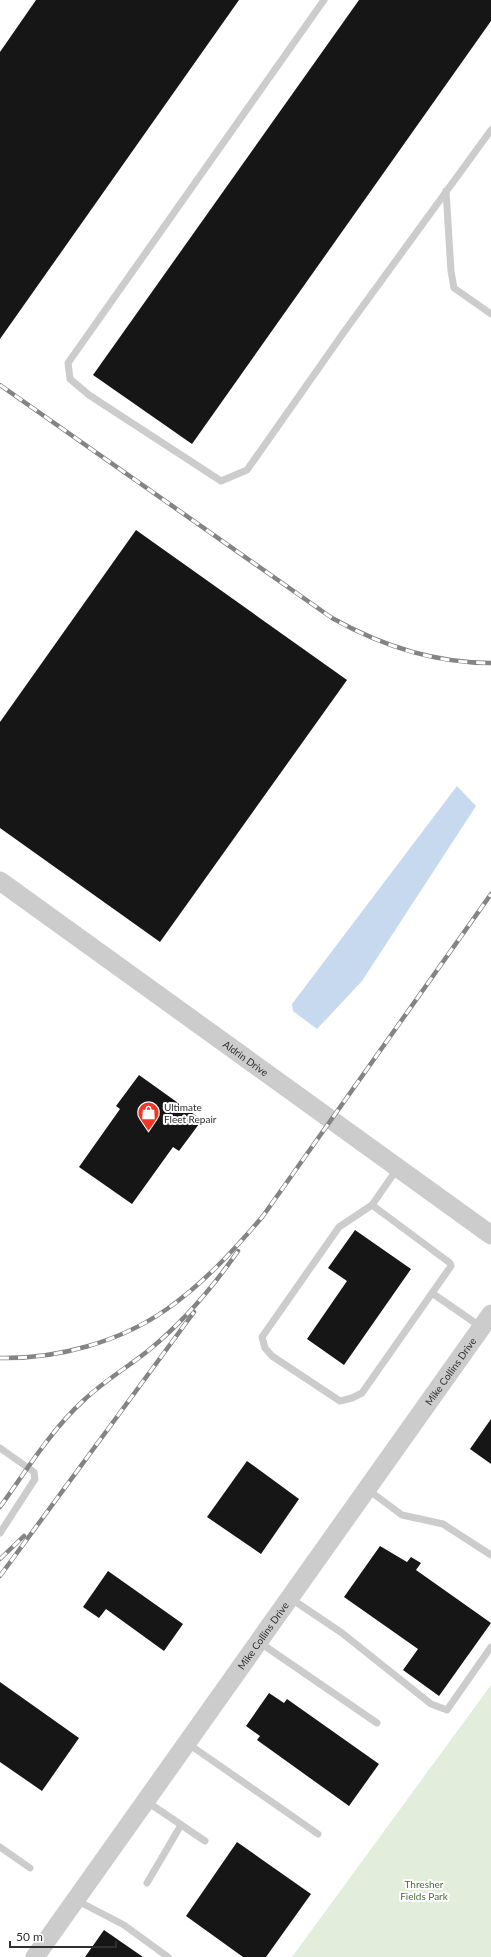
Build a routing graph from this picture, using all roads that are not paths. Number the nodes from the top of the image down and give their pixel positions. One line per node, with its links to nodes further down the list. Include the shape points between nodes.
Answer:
1 (324, 0): 3 (lane, via 78,348 68,364 70,379 89,395 221,481 247,470)
2 (491, 130): 3 (lane)
3 (446, 191): 4 (lane, via 454,288)
4 (491, 314)
5 (0, 881): 6 (street, Aldrin Drive)
6 (398, 1167): 7 (lane); 8 (street, Aldrin Drive)
7 (372, 1205): 9 (lane, via 450,1263 451,1266); 9 (lane, via 339,1227 262,1337 265,1348 272,1356 340,1401 352,1398 362,1392)
8 (491, 1235)
9 (432, 1293): 10 (lane)
10 (486, 1321): 12 (street, Mike Collins Drive)
11 (0, 1448): 13 (lane, via 34,1472 35,1480)
12 (367, 1489): 14 (lane, via 402,1515 443,1524); 15 (street, Mike Collins Drive)
13 (0, 1533)
14 (491, 1555)
15 (290, 1598): 16 (street, Mike Collins Drive); 17 (lane, via 342,1633 431,1704 447,1710)
16 (258, 1642): 18 (lane); 19 (street, Mike Collins Drive)
17 (491, 1647)
18 (377, 1723)
19 (187, 1743): 20 (street, Mike Collins Drive); 22 (lane)
20 (146, 1801): 21 (lane); 27 (street, Mike Collins Drive)
21 (181, 1825): 23 (lane); 26 (lane)
22 (318, 1834)
23 (205, 1841)
24 (0, 1847): 25 (lane)
25 (30, 1868)
26 (148, 1883)
27 (76, 1900): 28 (street, Mike Collins Drive); 29 (lane, via 124,1925)
28 (35, 1957)
29 (168, 1957)

